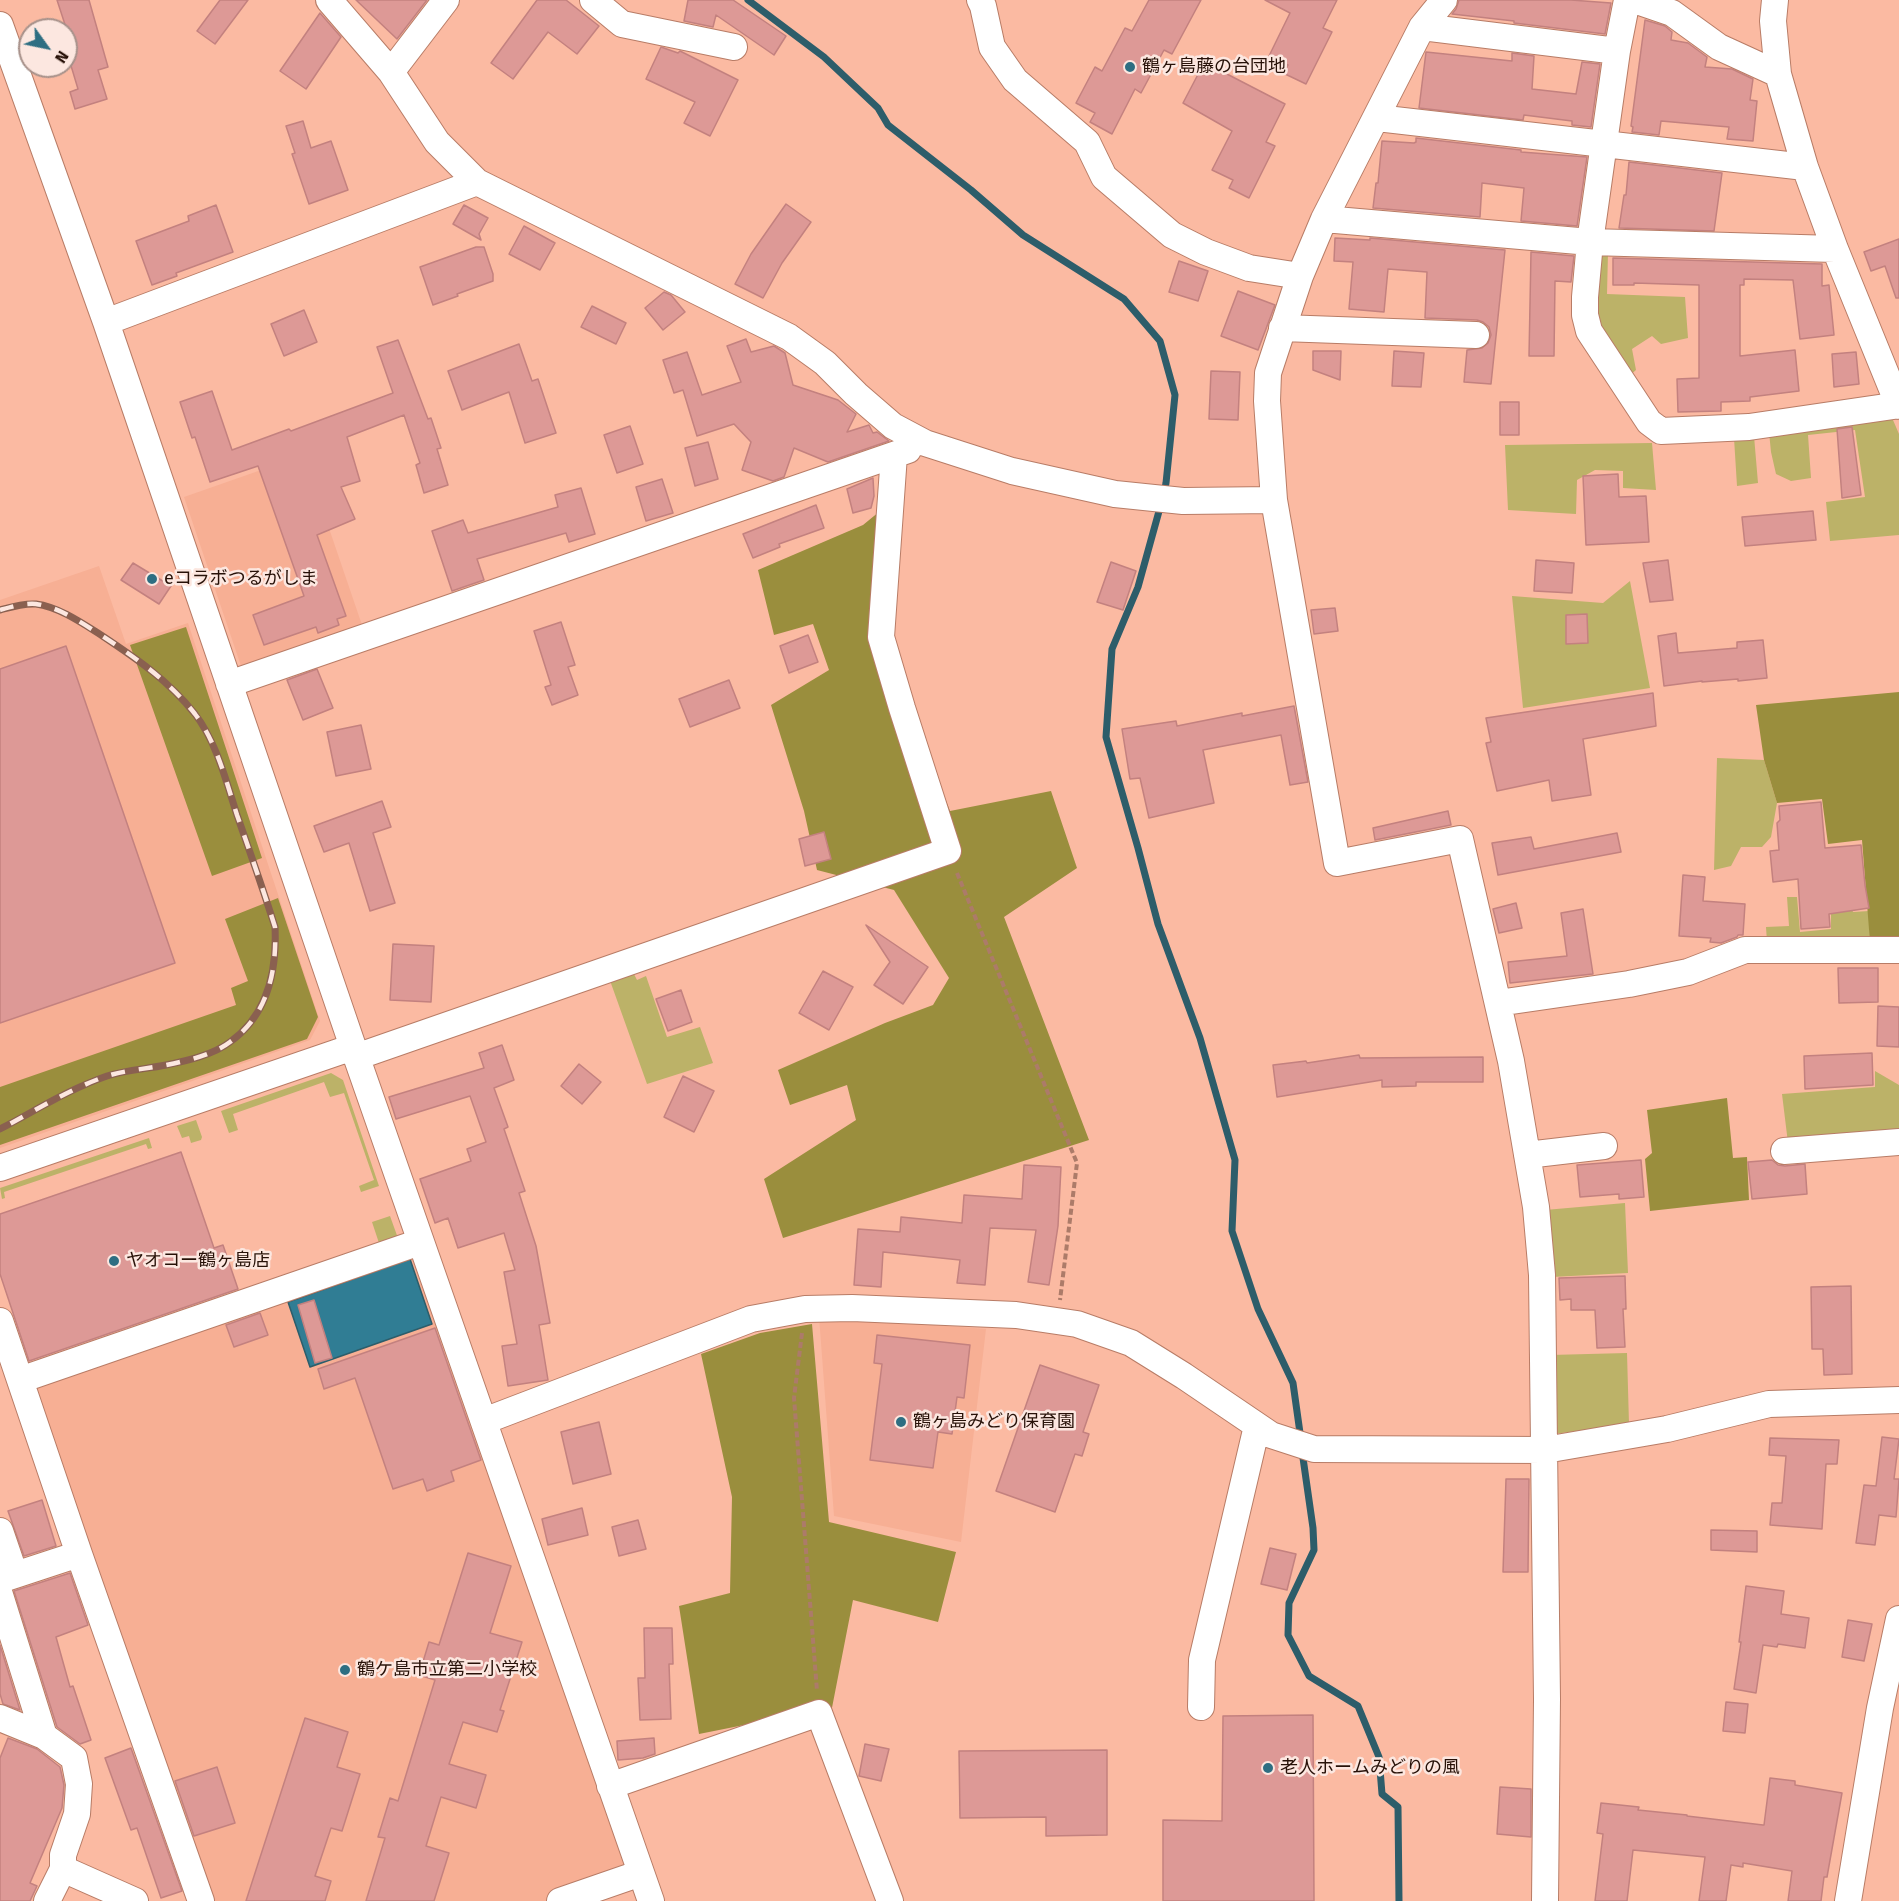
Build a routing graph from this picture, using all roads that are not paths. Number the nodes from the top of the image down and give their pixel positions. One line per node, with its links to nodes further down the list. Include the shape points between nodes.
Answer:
1 (328, 0): 13 (street)
2 (446, 0): 13 (street)
3 (593, 0): 11 (street, via 622,24)
4 (980, 0): 22 (street, via 992,47 1015,80 1087,142 1104,177 1172,236 1249,268)
5 (1444, 0): 10 (street)
6 (1627, 0): 12 (street)
7 (1634, 0): 14 (street, via 1672,13 1719,47)
8 (1775, 0): 14 (street)
9 (0, 25): 23 (street)
10 (1422, 27): 12 (street); 15 (street)
11 (734, 47)
12 (1617, 51): 16 (street)
13 (391, 72): 18 (street, via 437,142)
14 (1778, 74): 17 (street)
15 (1377, 118): 16 (street); 19 (street)
16 (1605, 143): 17 (street); 20 (street)
17 (1806, 166): 21 (street)
18 (477, 182): 23 (street); 27 (street, via 789,337 825,363 893,426)
19 (1324, 219): 20 (street); 22 (street)
20 (1590, 242): 21 (street); 26 (street, via 1585,297 1589,331 1649,422 1661,431 1749,427)
21 (1835, 249): 26 (street)
22 (1300, 276): 24 (street)
23 (106, 322): 30 (street)
24 (1282, 328): 25 (street); 29 (street, via 1268,373)
25 (1476, 335)
26 (1899, 406)
27 (925, 443): 28 (street); 29 (street, via 1012,471 1115,494 1183,501)
28 (894, 456): 30 (street); 33 (street, via 881,637 948,851)
29 (1274, 500): 32 (street, via 1338,862 1460,839)
30 (229, 684): 33 (street)
31 (1899, 950): 32 (street, via 1745,950 1688,972)
32 (1498, 1003): 37 (street)
33 (355, 1052): 38 (street); 39 (street)
34 (1899, 1142): 36 (street)
35 (1604, 1146): 37 (street)
36 (1784, 1150)
37 (1527, 1155): 45 (street, via 1542,1275)
38 (0, 1168)
39 (420, 1242): 41 (street); 43 (street)
40 (0, 1321): 41 (street)
41 (20, 1380): 47 (street)
42 (1899, 1400): 45 (street, via 1769,1404 1667,1429)
43 (484, 1421): 44 (street, via 751,1319 805,1309 852,1308 1016,1315 1077,1324 1131,1343); 54 (street)
44 (1257, 1426): 45 (street, via 1271,1435 1314,1449); 51 (street, via 1202,1660)
45 (1545, 1450): 63 (street)
46 (0, 1531): 48 (street)
47 (79, 1554): 48 (street); 59 (street)
48 (5, 1583): 53 (street)
49 (1899, 1619): 50 (street)
50 (1891, 1695): 64 (street)
51 (1201, 1707)
52 (0, 1718): 53 (street)
53 (44, 1736): 55 (street, via 74,1758 79,1784 77,1814 63,1855)
54 (610, 1786): 56 (street); 62 (street, via 819,1713)
55 (63, 1869): 57 (street); 58 (street)
56 (640, 1873): 60 (street); 61 (street)
57 (48, 1901)
58 (135, 1901)
59 (201, 1901)
60 (560, 1901)
61 (651, 1901)
62 (890, 1901)
63 (1545, 1901)
64 (1848, 1901)

